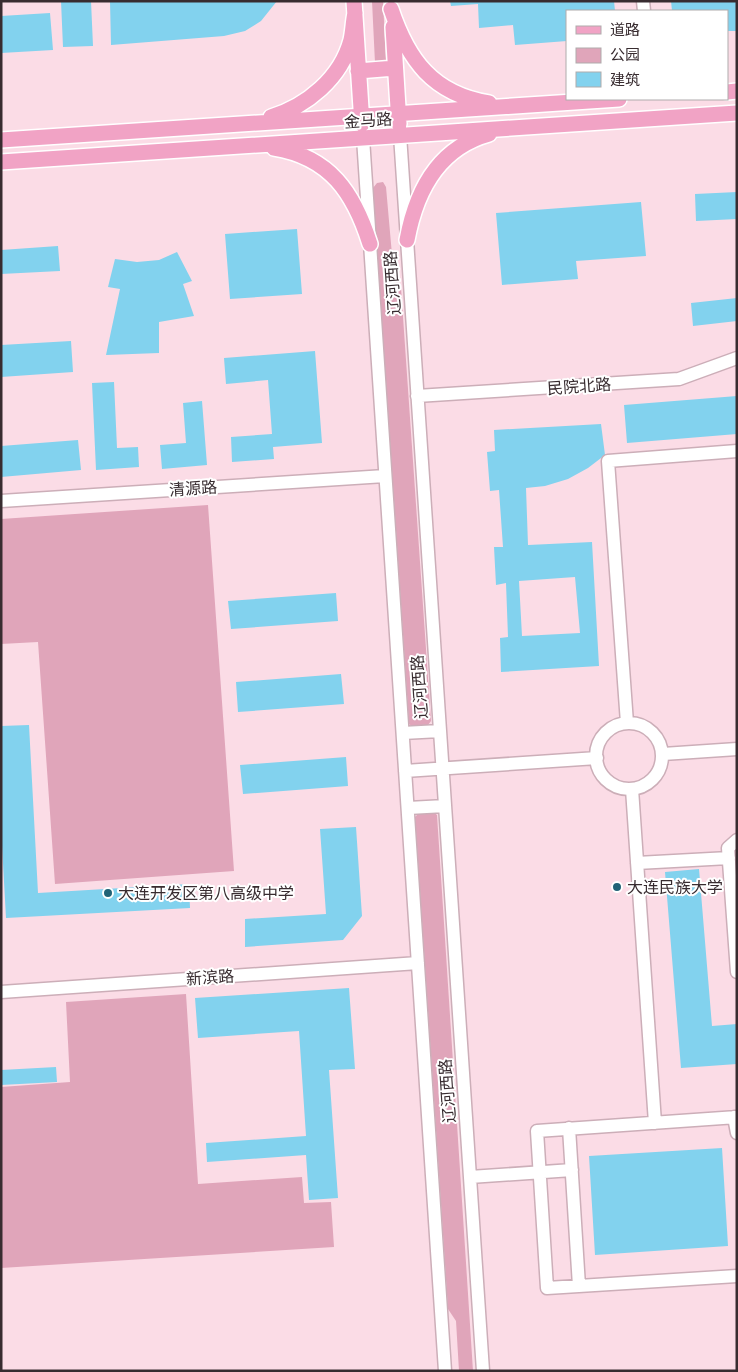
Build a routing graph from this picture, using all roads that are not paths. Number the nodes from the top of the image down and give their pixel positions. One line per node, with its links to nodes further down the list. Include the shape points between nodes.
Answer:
1 (391, 5): 3 (main road, 辽河西路); 6 (main road, via 400,38 430,77 450,92 478,102)
2 (354, 7): 4 (main road, 辽河西路); 10 (main road, via 351,40 343,60 328,82 308,100 283,114)
3 (395, 68): 4 (main road); 8 (main road, 辽河西路)
4 (358, 71): 9 (main road, 辽河西路)
5 (604, 100): 6 (main road, 金马路)
6 (508, 106): 8 (main road, 金马路)
7 (737, 113): 11 (main road, 金马路)
8 (398, 114): 9 (main road, 金马路); 12 (main road, 辽河西路)
9 (361, 116): 10 (main road, 金马路); 13 (main road, 辽河西路)
10 (252, 123): 14 (main road, 金马路)
11 (511, 128): 12 (main road, 金马路); 17 (main road, via 480,136 436,166 422,187)
12 (400, 135): 13 (main road, 金马路); 17 (street, 辽河西路)
13 (363, 138): 15 (main road, 金马路); 18 (street, 辽河西路)
14 (1, 140)
15 (253, 145): 16 (main road, 金马路); 18 (main road, via 285,150 312,160 333,174 351,197)
16 (1, 162)
17 (407, 240): 20 (street, 辽河西路)
18 (370, 244): 22 (street, 辽河西路)
19 (737, 358): 20 (street, 民院北路, via 679,380)
20 (417, 396): 25 (street, 辽河西路)
21 (737, 452): 24 (street, via 608,461)
22 (385, 476): 23 (street, 清源路); 26 (street, 辽河西路)
23 (1, 501)
24 (627, 723): 28 (street, via 647,728 660,743); 29 (street, via 606,732 600,741)
25 (440, 731): 26 (street); 30 (street, 辽河西路)
26 (403, 733): 31 (street, 辽河西路)
27 (737, 749): 28 (street)
28 (662, 754): 32 (street, via 662,764 651,781)
29 (597, 758): 30 (street); 32 (street, via 602,774 610,782 620,788)
30 (442, 768): 31 (street); 33 (street, 辽河西路)
31 (405, 770): 34 (street, 辽河西路)
32 (632, 789): 37 (street)
33 (445, 806): 34 (street); 47 (street, 辽河西路)
34 (408, 808): 38 (street, 辽河西路)
35 (737, 840): 36 (street, via 728,848)
36 (729, 858): 37 (street); 39 (street)
37 (637, 863): 42 (street)
38 (418, 963): 40 (street, 新滨路); 50 (street, 辽河西路)
39 (737, 972)
40 (1, 992)
41 (735, 1117): 42 (street); 44 (street)
42 (655, 1122): 43 (street)
43 (569, 1128): 45 (street); 46 (street, via 537,1131)
44 (737, 1133)
45 (572, 1170): 46 (street); 49 (street)
46 (539, 1172): 47 (street); 49 (street, via 546,1288)
47 (470, 1177): 51 (street, 辽河西路)
48 (737, 1276): 49 (street)
49 (579, 1286)
50 (445, 1371)
51 (483, 1371)

